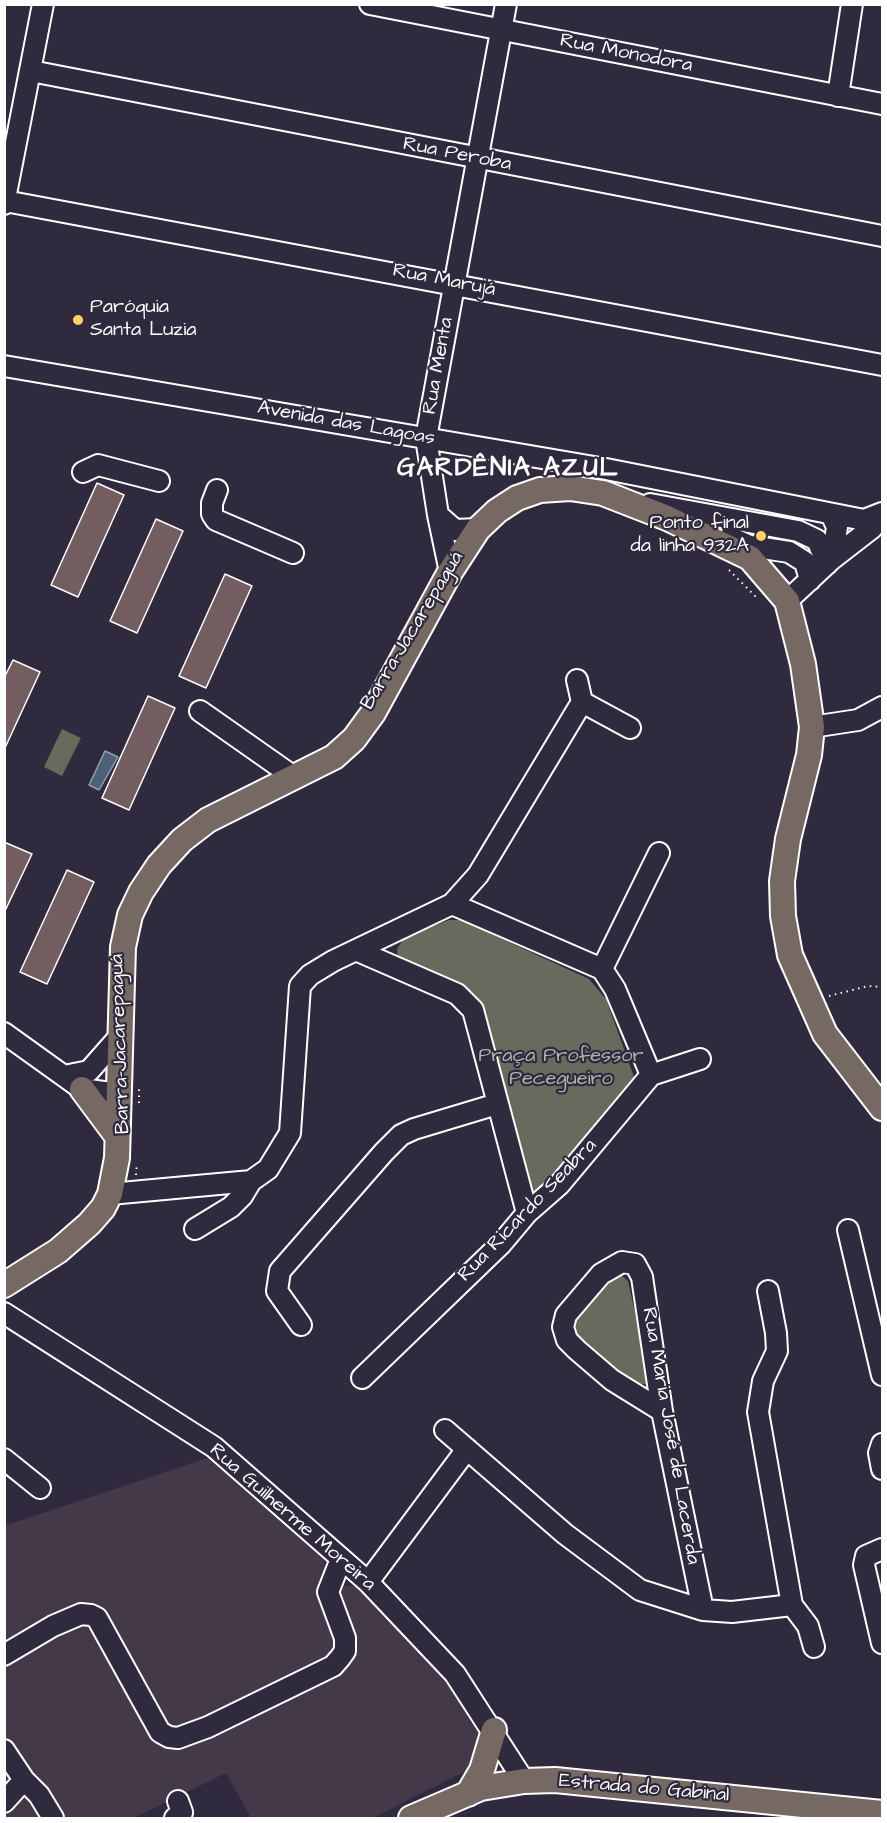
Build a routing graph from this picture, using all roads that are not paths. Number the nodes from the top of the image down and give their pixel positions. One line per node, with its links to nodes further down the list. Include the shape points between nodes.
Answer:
1 (43, 4): 6 (street)
2 (370, 4): 5 (street, Rua Monodora)
3 (506, 4): 5 (street, Rua Menta)
4 (852, 4): 7 (street)
5 (501, 30): 7 (street, Rua Monodora); 9 (street, Rua Menta)
6 (32, 71): 9 (street, Rua Peroba); 10 (street)
7 (838, 96): 8 (street, Rua Monodora)
8 (882, 104)
9 (478, 159): 11 (street, Rua Peroba); 12 (street, Rua Menta)
10 (5, 202): 12 (street, Rua Marujá)
11 (882, 236)
12 (453, 283): 13 (street, Rua Marujá); 15 (street, Rua Menta)
13 (882, 364)
14 (4, 366): 15 (street, Avenida das Lagoas)
15 (426, 438): 17 (street, Avenida das Lagoas); 23 (street, Rua Menta)
16 (82, 472): 18 (street, via 98,465)
17 (632, 474): 21 (street); 22 (street, Avenida das Lagoas)
18 (159, 481)
19 (217, 490): 26 (street, via 212,503 216,520)
20 (628, 501): 21 (street); 25 (main road, via 570,488 540,490 511,502); 30 (main road, via 750,558)
21 (692, 512): 27 (street, via 805,534 821,545); 29 (street, via 750,546 789,552 805,562)
22 (831, 514): 24 (street, Avenida das Lagoas); 27 (street, via 837,526)
23 (438, 515): 25 (street, via 456,530); 28 (street, Rua Menta)
24 (877, 522): 27 (street)
25 (478, 529): 28 (main road)
26 (293, 553)
27 (830, 562): 29 (street)
28 (450, 572): 37 (main road, via 373,713 354,739 334,757)
29 (810, 580): 30 (street)
30 (787, 601): 35 (main road, via 803,664)
31 (577, 681): 32 (street)
32 (582, 702): 36 (street); 39 (street, via 478,875)
33 (882, 708): 35 (street, via 858,720)
34 (200, 711): 37 (street)
35 (812, 727): 49 (main road, via 782,881 790,955 825,1034)
36 (630, 728)
37 (294, 777): 43 (main road, via 208,820 182,840 147,882 130,915 123,947)
38 (658, 853): 41 (street)
39 (452, 904): 40 (street); 41 (street)
40 (358, 951): 48 (street, via 456,994 473,1010); 51 (street, via 310,975 300,986 290,1133 268,1169)
41 (602, 969): 45 (street, via 615,989)
42 (4, 1033): 46 (street)
43 (119, 1037): 46 (street, via 98,1063); 47 (main road)
44 (700, 1059): 45 (street)
45 (651, 1075): 53 (street, Rua Ricardo Seabra, via 559,1185)
46 (73, 1082): 47 (street); 50 (main road)
47 (118, 1094): 50 (main road)
48 (497, 1104): 53 (street); 59 (street, via 414,1129 401,1135 384,1152 280,1271 277,1291)
49 (882, 1107)
50 (117, 1136): 52 (main road)
51 (251, 1181): 52 (street); 54 (street, via 231,1207)
52 (120, 1193): 56 (main road, via 58,1251)
53 (527, 1213): 62 (street, Rua Ricardo Seabra, via 501,1244)
54 (195, 1229)
55 (848, 1230): 60 (street)
56 (4, 1285)
57 (768, 1291): 73 (street, via 777,1351 763,1381 758,1412)
58 (4, 1312): 71 (street, Rua Guilherme Moreira, via 214,1447)
59 (301, 1325)
60 (880, 1349): 61 (street)
61 (882, 1375)
62 (362, 1378)
63 (662, 1411): 63 (street, Rua Maria José de Lacerda, via 642,1277 635,1264 622,1262 602,1274 566,1315 563,1327 567,1340 612,1380); 74 (street, Rua Maria José de Lacerda)
64 (445, 1430): 66 (street)
65 (882, 1444): 68 (street)
66 (467, 1449): 72 (street); 74 (street, via 565,1534 640,1590)
67 (4, 1460): 69 (street)
68 (882, 1469)
69 (40, 1488)
70 (882, 1549): 75 (street, via 866,1556 864,1565)
71 (341, 1559): 72 (street, Rua Guilherme Moreira); 76 (street, via 328,1592 345,1638 345,1651 333,1666 178,1738 160,1732 92,1615 81,1614)
72 (368, 1582): 78 (street, Rua Guilherme Moreira, via 455,1674)
73 (792, 1605): 74 (street, via 732,1612); 77 (street, via 808,1626)
74 (703, 1610)
75 (882, 1643)
76 (7, 1647)
77 (814, 1647)
78 (494, 1730): 81 (street, Rua Guilherme Moreira); 82 (main road, via 482,1770)
79 (4, 1750): 80 (street)
80 (24, 1780): 83 (street); 85 (street, via 39,1795)
81 (524, 1781): 82 (main road, Estrada do Gabinal); 84 (main road, Estrada do Gabinal, via 555,1780)
82 (468, 1794): 86 (main road, Estrada do Gabinal)
83 (4, 1802)
84 (882, 1813)
85 (52, 1818)
86 (411, 1818)

